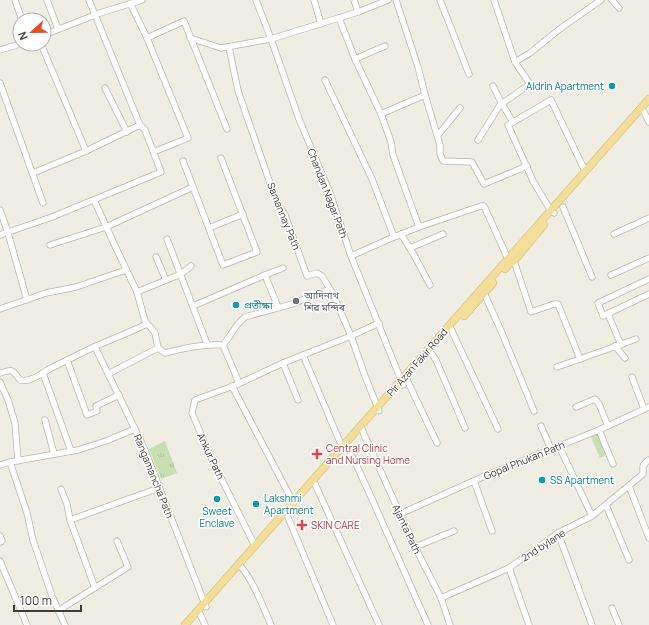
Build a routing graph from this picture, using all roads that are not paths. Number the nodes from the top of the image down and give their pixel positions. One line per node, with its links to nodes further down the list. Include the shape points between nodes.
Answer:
1 (15, 0): 16 (street)
2 (47, 0): 21 (street)
3 (89, 0): 18 (street)
4 (142, 0): 14 (street)
5 (256, 0): 25 (street, Chandan Nagar Path)
6 (314, 0): 20 (street)
7 (354, 0): 17 (street)
8 (388, 0): 17 (street)
9 (396, 0): 38 (street)
10 (440, 0): 33 (street)
11 (494, 0): 32 (street)
12 (601, 0): 32 (street)
13 (612, 0): 15 (street)
14 (133, 2): 18 (street); 23 (street)
15 (619, 8)
16 (19, 12)
17 (358, 12): 19 (street)
18 (95, 15): 21 (street); 46 (street)
19 (339, 18): 20 (street); 31 (street)
20 (321, 24): 25 (street)
21 (58, 29): 22 (street)
22 (52, 32)
23 (147, 38): 24 (street, via 184,21); 52 (street, via 188,138)
24 (190, 38): 28 (street, via 221,48); 47 (street)
25 (271, 39): 28 (street); 78 (street, Chandan Nagar Path)
26 (12, 46): 29 (street)
27 (385, 46): 31 (street)
28 (229, 47): 92 (street, Samannay Path, via 238,91 270,183 285,215 307,276 317,273)
29 (0, 50)
30 (44, 52): 51 (street)
31 (355, 59): 43 (street)
32 (515, 62): 40 (street, via 530,84)
33 (469, 74)
34 (325, 80): 74 (street, via 372,179)
35 (0, 83): 57 (street)
36 (493, 86): 40 (street)
37 (105, 88): 48 (street)
38 (425, 95): 43 (street); 49 (street)
39 (649, 99): 42 (main road, Pir Azan Fakir Road)
40 (502, 104): 44 (street); 50 (street)
41 (460, 108): 49 (street)
42 (645, 109): 45 (street); 56 (main road, Pir Azan Fakir Road); 63 (main road, Pir Azan Fakir Road)
43 (381, 114): 67 (street)
44 (513, 122): 55 (street, via 508,125); 56 (street, via 551,100)
45 (649, 122)
46 (140, 126): 48 (street); 59 (street, via 145,130 161,172)
47 (228, 129)
48 (127, 132): 51 (street)
49 (438, 135): 55 (street, via 443,161 472,162 484,184)
50 (478, 140)
51 (86, 151): 57 (street)
52 (156, 151)
53 (221, 158): 64 (street)
54 (183, 161): 58 (street)
55 (527, 166): 63 (street)
56 (586, 171): 63 (main road, Pir Azan Fakir Road)
57 (33, 173): 60 (street)
58 (193, 187): 66 (street); 68 (street)
59 (94, 200): 66 (street); 69 (street)
60 (43, 203)
61 (563, 207): 88 (street)
62 (0, 210): 69 (street)
63 (552, 212): 81 (main road, Pir Azan Fakir Road)
64 (243, 214): 68 (street); 68 (street, via 257,252 224,265)
65 (649, 218): 72 (street)
66 (106, 227): 76 (street); 84 (street)
67 (419, 227): 70 (street); 81 (street, via 484,206)
68 (209, 228)
69 (8, 233): 73 (street); 96 (street)
70 (401, 234): 74 (street); 77 (street)
71 (443, 234): 77 (street)
72 (614, 234)
73 (0, 235)
74 (394, 237): 78 (street)
75 (167, 239): 85 (street)
76 (50, 245)
77 (410, 248): 91 (street)
78 (352, 256): 101 (street, Chandan Nagar Path)
79 (156, 257): 90 (street)
80 (649, 258): 86 (street)
81 (511, 260): 93 (main road, Pir Azan Fakir Road); 115 (street, via 531,312 558,304)
82 (191, 266): 85 (street)
83 (283, 268): 87 (street)
84 (126, 270): 94 (street); 96 (street)
85 (181, 274): 90 (street); 97 (street)
86 (611, 274)
87 (265, 275): 97 (street); 98 (street)
88 (592, 277)
89 (649, 279): 100 (street, via 598,303 603,316)
90 (166, 280): 94 (street)
91 (430, 285)
92 (330, 289): 98 (street); 104 (street, Samannay Path)
93 (482, 291): 103 (main road, Pir Azan Fakir Road); 132 (street, via 502,331)
94 (137, 292): 102 (street)
95 (649, 294): 100 (street)
96 (27, 300): 99 (street)
97 (193, 306): 106 (street)
98 (278, 307): 107 (street, via 245,317)
99 (0, 309)
100 (608, 314): 108 (street)
101 (379, 323): 104 (street); 124 (street, Chandan Nagar Path)
102 (147, 324): 110 (street); 111 (street, via 155,333)
103 (450, 327): 112 (main road, Pir Azan Fakir Road); 124 (main road, Pir Azan Fakir Road); 139 (street)
104 (351, 336): 113 (street); 131 (street, Samannay Path)
105 (636, 339): 108 (street)
106 (207, 344): 107 (street); 111 (street, via 165,354)
107 (223, 345): 125 (street)
108 (621, 345): 109 (street)
109 (615, 346): 114 (street); 115 (street)
110 (95, 347): 116 (street); 121 (street, Rangamancha Path)
111 (158, 348): 121 (street)
112 (431, 353): 124 (main road, Pir Azan Fakir Road); 136 (street)
113 (303, 355): 117 (street); 141 (street)
114 (625, 358)
115 (580, 359): 118 (street)
116 (67, 360): 120 (street); 127 (street, via 87,415 97,411 96,406)
117 (283, 363): 125 (street); 128 (street)
118 (557, 367)
119 (0, 373): 120 (street, via 13,371 24,381)
120 (43, 373): 146 (street)
121 (108, 374): 127 (street, Rangamancha Path)
122 (632, 377): 130 (street)
123 (0, 382): 149 (street, via 15,423)
124 (404, 382): 131 (main road, Pir Azan Fakir Road); 142 (street, Chandan Nagar Path)
125 (239, 383): 126 (street)
126 (232, 386): 158 (street); 171 (street, Ankur Path, via 195,400 192,413 212,460)
127 (119, 396): 137 (street, Rangamancha Path)
128 (298, 400)
129 (576, 407): 135 (street, via 595,399)
130 (647, 408): 135 (street, Gopal Phukan Path)
131 (378, 409): 138 (main road, Pir Azan Fakir Road)
132 (534, 411)
133 (45, 420): 147 (street)
134 (541, 426): 145 (street)
135 (608, 426): 140 (street, Gopal Phukan Path)
136 (466, 428)
137 (135, 429): 146 (street); 156 (street, Rangamancha Path)
138 (362, 429): 144 (main road, Pir Azan Fakir Road); 158 (main road, Pir Azan Fakir Road); 160 (street, Ajanta Path)
139 (498, 429)
140 (599, 430): 143 (street, Gopal Phukan Path); 151 (street)
141 (340, 442)
142 (437, 443)
143 (559, 446): 145 (street, Gopal Phukan Path); 162 (street)
144 (347, 448): 154 (main road, Pir Azan Fakir Road); 191 (street)
145 (551, 449): 153 (street, Gopal Phukan Path)
146 (71, 451): 147 (street)
147 (54, 454): 149 (street)
148 (649, 460): 155 (street, 2nd bylane, via 643,466 643,474)
149 (18, 461): 150 (street)
150 (10, 462): 152 (street); 181 (street, via 33,540)
151 (613, 464)
152 (0, 465)
153 (474, 481): 160 (street, Gopal Phukan Path); 165 (street)
154 (315, 484): 161 (main road, Pir Azan Fakir Road); 190 (street)
155 (629, 486): 159 (street, 2nd bylane); 168 (street)
156 (159, 488): 163 (street); 179 (street, Rangamancha Path)
157 (61, 489): 163 (street)
158 (293, 502): 171 (main road, Pir Azan Fakir Road)
159 (606, 505): 162 (street, 2nd bylane); 173 (street)
160 (400, 514): 172 (street, Ajanta Path)
161 (287, 515): 175 (main road, Pir Azan Fakir Road); 189 (street)
162 (592, 516): 166 (street, 2nd bylane)
163 (70, 520): 177 (street)
164 (454, 531): 172 (street)
165 (492, 531)
166 (558, 533): 176 (street, 2nd bylane); 194 (street)
167 (0, 536): 170 (street)
168 (649, 538)
169 (117, 541): 177 (street, via 128,567)
170 (0, 542)
171 (255, 546): 175 (main road, Pir Azan Fakir Road)
172 (415, 547): 178 (street, Ajanta Path)
173 (629, 560)
174 (0, 561): 183 (street)
175 (240, 566): 179 (main road, Pir Azan Fakir Road); 188 (street, via 251,582)
176 (509, 568): 178 (street, 2nd bylane); 193 (street)
177 (95, 588): 181 (street)
178 (441, 598): 192 (street, Ajanta Path)
179 (205, 605): 182 (main road, Pir Azan Fakir Road); 185 (main road, Pir Azan Fakir Road)
180 (612, 608): 195 (street)
181 (59, 612): 184 (street)
182 (200, 614): 186 (main road, Pir Azan Fakir Road); 187 (street)
183 (27, 625)
184 (65, 625)
185 (185, 625)
186 (190, 625)
187 (204, 625)
188 (271, 625)
189 (333, 625)
190 (379, 625)
191 (428, 625)
192 (450, 625)
193 (529, 625)
194 (592, 625)
195 (620, 625)

